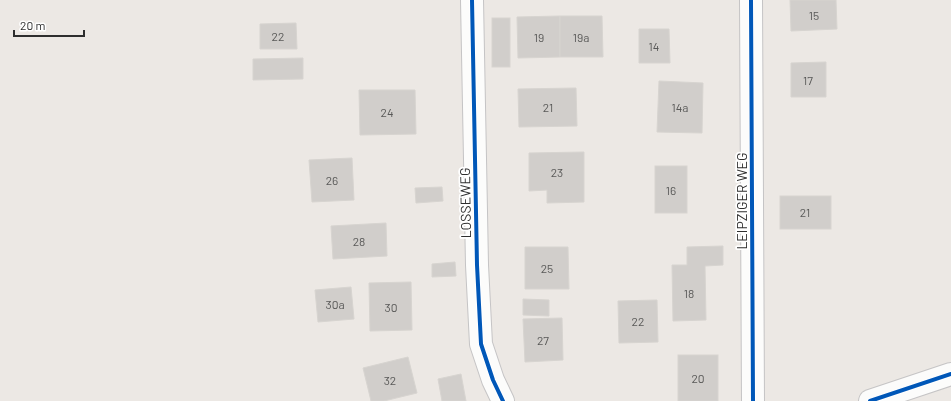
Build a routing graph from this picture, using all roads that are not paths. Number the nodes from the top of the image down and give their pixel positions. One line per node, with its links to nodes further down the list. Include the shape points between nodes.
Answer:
1 (472, 0): 4 (street, LOSSEWEG, via 481,344)
2 (751, 0): 5 (street, LEIPZIGER WEG)
3 (951, 374): 6 (street)
4 (503, 401)
5 (753, 401)
6 (870, 401)

